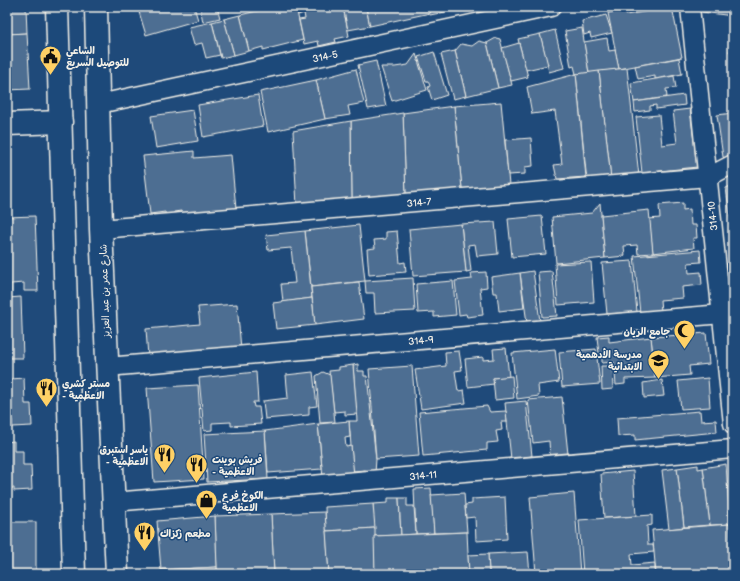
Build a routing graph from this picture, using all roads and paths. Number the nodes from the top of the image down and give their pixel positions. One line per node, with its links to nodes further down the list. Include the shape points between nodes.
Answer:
1 (57, 7): 6 (street)
2 (96, 7): 5 (street, شارع عمر بن عبد العزيز)
3 (551, 7): 5 (street, 314-5)
4 (690, 7): 9 (street, 314-10)
5 (99, 104): 10 (street, شارع عمر بن عبد العزيز)
6 (61, 122): 7 (street); 16 (street)
7 (7, 124)
8 (733, 164): 9 (street, 314-7)
9 (708, 177): 10 (street, 314-7); 11 (street, 314-10)
10 (101, 229): 12 (street, شارع عمر بن عبد العزيز)
11 (727, 311): 12 (street, 314-9); 13 (street, 314-10)
12 (107, 367): 15 (street, شارع عمر بن عبد العزيز)
13 (733, 424)
14 (733, 449): 15 (street, 314-11)
15 (113, 502): 17 (street, شارع عمر بن عبد العزيز)
16 (74, 574)
17 (117, 574)

